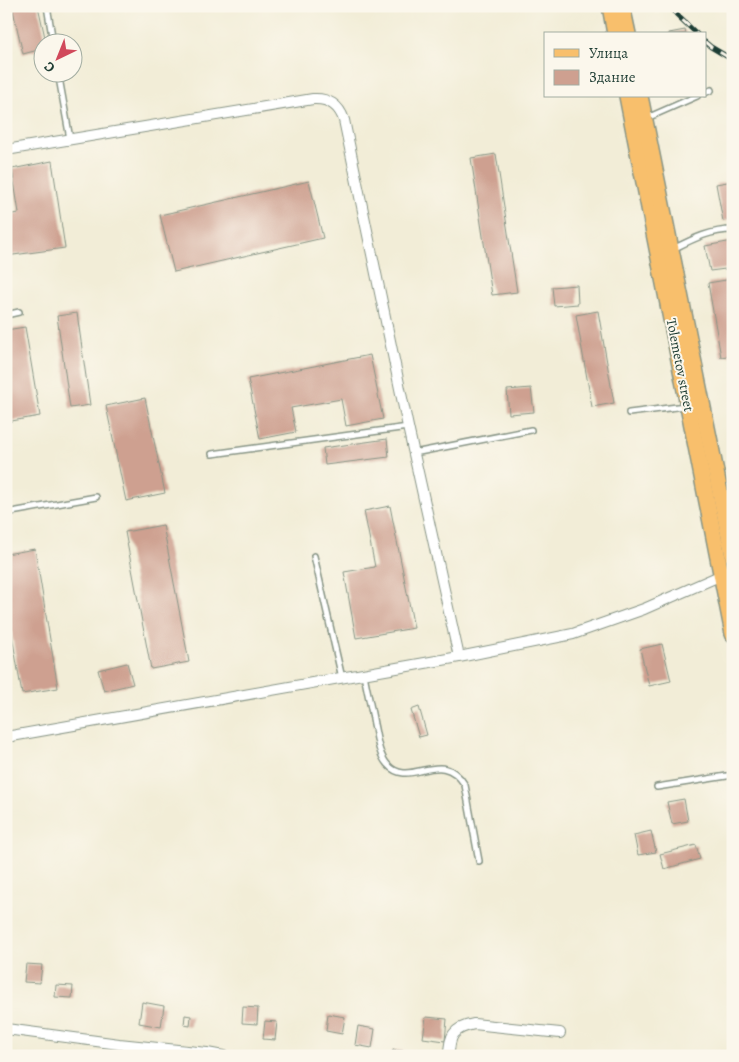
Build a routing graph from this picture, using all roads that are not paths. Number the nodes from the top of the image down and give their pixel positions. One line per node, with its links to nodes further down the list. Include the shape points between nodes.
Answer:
1 (47, 6): 4 (lane)
2 (610, 6): 5 (main road)
3 (622, 6): 6 (main road)
4 (51, 32)
5 (615, 32)
6 (628, 32)
7 (60, 82): 12 (lane)
8 (627, 98): 18 (main road, Tolemetov street)
9 (640, 98): 11 (main road, Tolemetov street)
10 (693, 98): 11 (lane)
11 (644, 120): 15 (main road, Tolemetov street)
12 (70, 139): 13 (street); 20 (street, via 312,99 321,98 335,106 344,120)
13 (6, 150)
14 (733, 230): 15 (lane, via 720,230)
15 (670, 250): 25 (main road, Tolemetov street)
16 (19, 312): 17 (lane)
17 (6, 315)
18 (688, 405): 19 (lane); 29 (main road, Tolemetov street)
19 (629, 413)
20 (408, 428): 22 (lane); 23 (street)
21 (531, 430): 23 (lane)
22 (212, 454)
23 (413, 454): 31 (street)
24 (96, 497): 26 (lane)
25 (728, 506): 28 (main road, Tolemetov street)
26 (6, 513)
27 (314, 556): 33 (lane)
28 (733, 556)
29 (727, 572): 30 (main road, Tolemetov street); 31 (street, via 644,609 573,634)
30 (733, 634)
31 (460, 658): 32 (street)
32 (364, 674): 33 (street); 37 (lane, via 380,750 386,763 395,771 408,774 438,767 451,770 465,784)
33 (342, 678): 34 (street)
34 (6, 737)
35 (733, 775): 36 (lane)
36 (657, 787)
37 (479, 861)
38 (6, 1029): 40 (street)
39 (560, 1033): 43 (street, via 474,1024 465,1026 452,1036)
40 (119, 1044): 41 (street); 42 (street)
41 (119, 1056)
42 (222, 1056)
43 (449, 1056)

